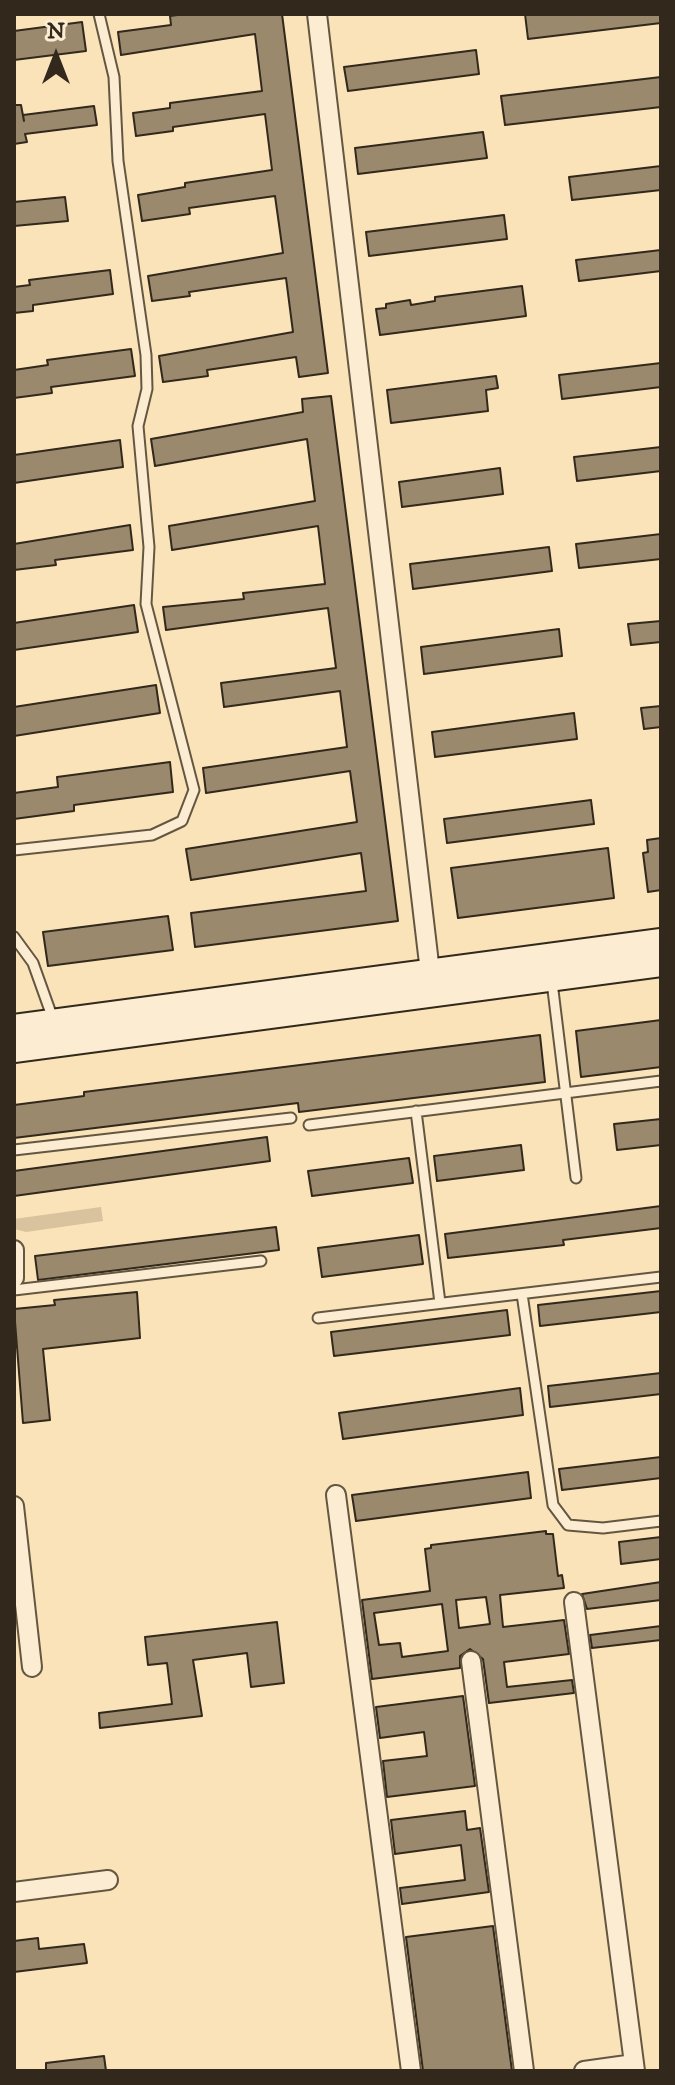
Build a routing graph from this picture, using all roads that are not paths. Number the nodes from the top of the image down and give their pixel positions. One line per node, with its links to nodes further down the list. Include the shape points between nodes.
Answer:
1 (99, 14): 3 (lane, via 114,77 118,161 146,355 147,389 138,426 149,547 146,604 194,790 182,821 152,835)
2 (317, 14): 7 (street)
3 (14, 850)
4 (14, 937): 9 (lane, via 33,963)
5 (661, 941): 7 (main road)
6 (661, 964): 8 (main road)
7 (430, 972): 9 (main road)
8 (552, 978): 11 (main road); 13 (lane)
9 (54, 1022): 10 (main road)
10 (14, 1027)
11 (14, 1050)
12 (661, 1081): 13 (lane)
13 (566, 1093): 14 (lane); 18 (lane)
14 (416, 1111): 16 (lane); 25 (lane)
15 (291, 1118): 17 (lane)
16 (309, 1125)
17 (14, 1150)
18 (576, 1178)
19 (14, 1250): 22 (street)
20 (261, 1261): 23 (lane)
21 (661, 1277): 24 (lane)
22 (14, 1278)
23 (14, 1290)
24 (522, 1294): 25 (lane); 29 (lane, via 553,1505 568,1525 603,1528)
25 (440, 1303): 26 (lane)
26 (318, 1318)
27 (336, 1495): 37 (street)
28 (14, 1506): 31 (street)
29 (661, 1521)
30 (574, 1602): 36 (street)
31 (19, 1609): 33 (street)
32 (471, 1661): 38 (street)
33 (32, 1667)
34 (108, 1880): 35 (street)
35 (14, 1892)
36 (635, 2068): 39 (street)
37 (411, 2071)
38 (524, 2071)
39 (584, 2071)

